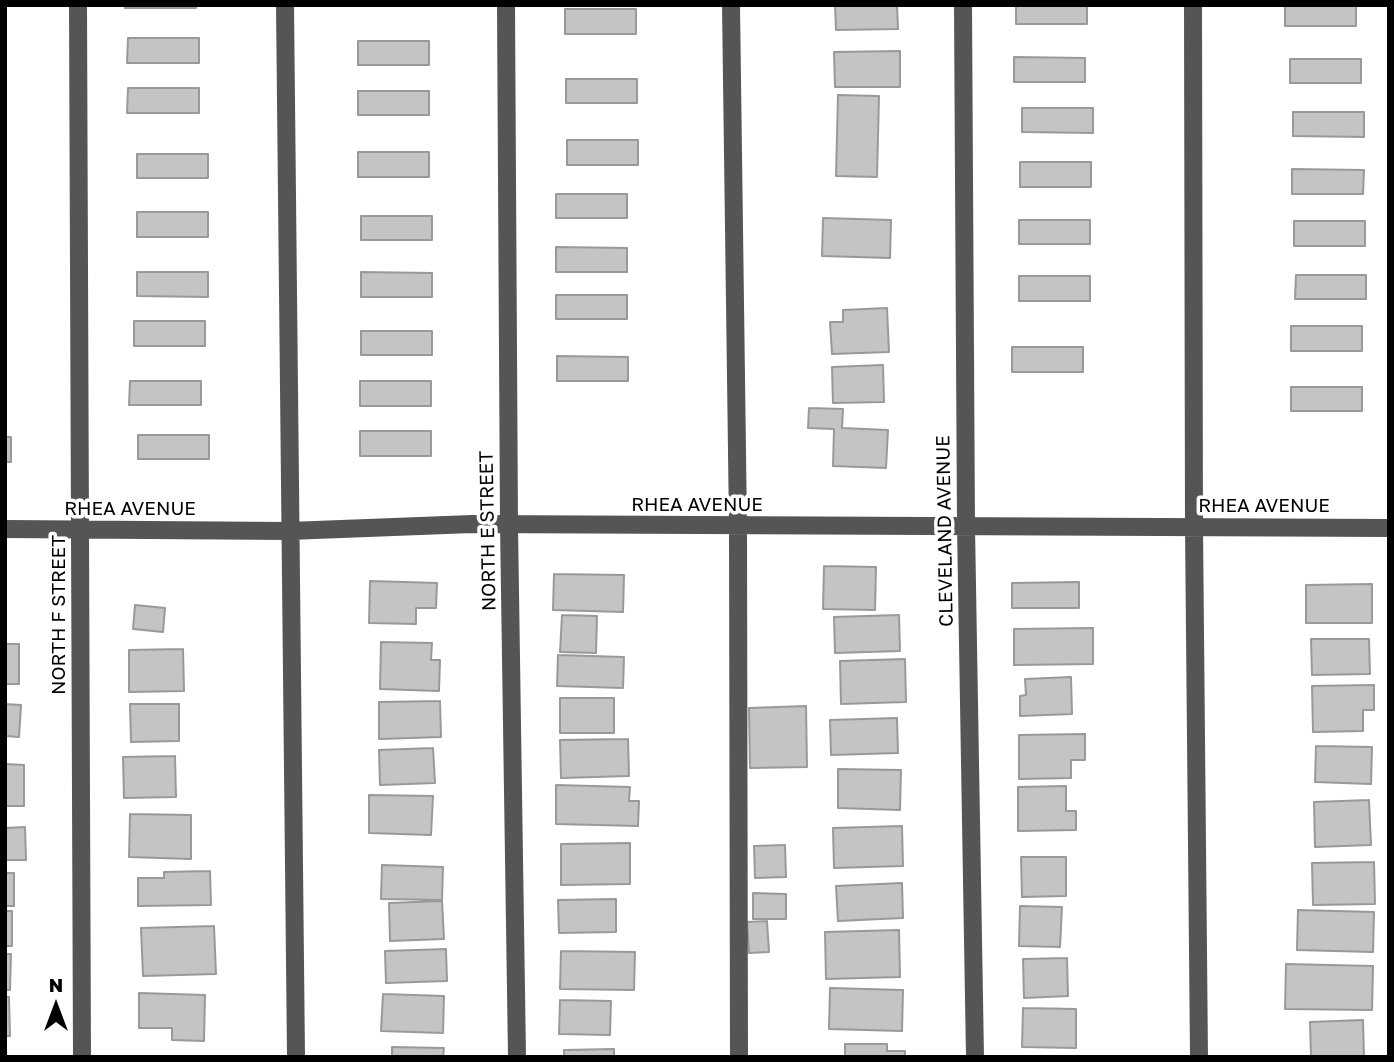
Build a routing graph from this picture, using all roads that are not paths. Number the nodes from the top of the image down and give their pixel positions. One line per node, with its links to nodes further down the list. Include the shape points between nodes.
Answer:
1 (78, 5): 13 (street, NORTH F STREET)
2 (285, 5): 14 (street)
3 (506, 5): 7 (street, NORTH E STREET)
4 (731, 5): 8 (street)
5 (963, 5): 9 (street, CLEVELAND AVENUE)
6 (1194, 5): 10 (street)
7 (509, 525): 8 (street, RHEA AVENUE); 14 (street, RHEA AVENUE); 17 (street, NORTH E STREET)
8 (738, 526): 9 (street, RHEA AVENUE); 18 (street)
9 (966, 526): 10 (street, RHEA AVENUE); 19 (street, CLEVELAND AVENUE)
10 (1194, 526): 11 (street, RHEA AVENUE); 20 (street)
11 (1389, 528)
12 (5, 529): 13 (street, RHEA AVENUE)
13 (80, 529): 14 (street, RHEA AVENUE); 15 (street, NORTH F STREET)
14 (289, 531): 16 (street)
15 (82, 1057)
16 (296, 1057)
17 (517, 1057)
18 (739, 1057)
19 (975, 1057)
20 (1199, 1057)

